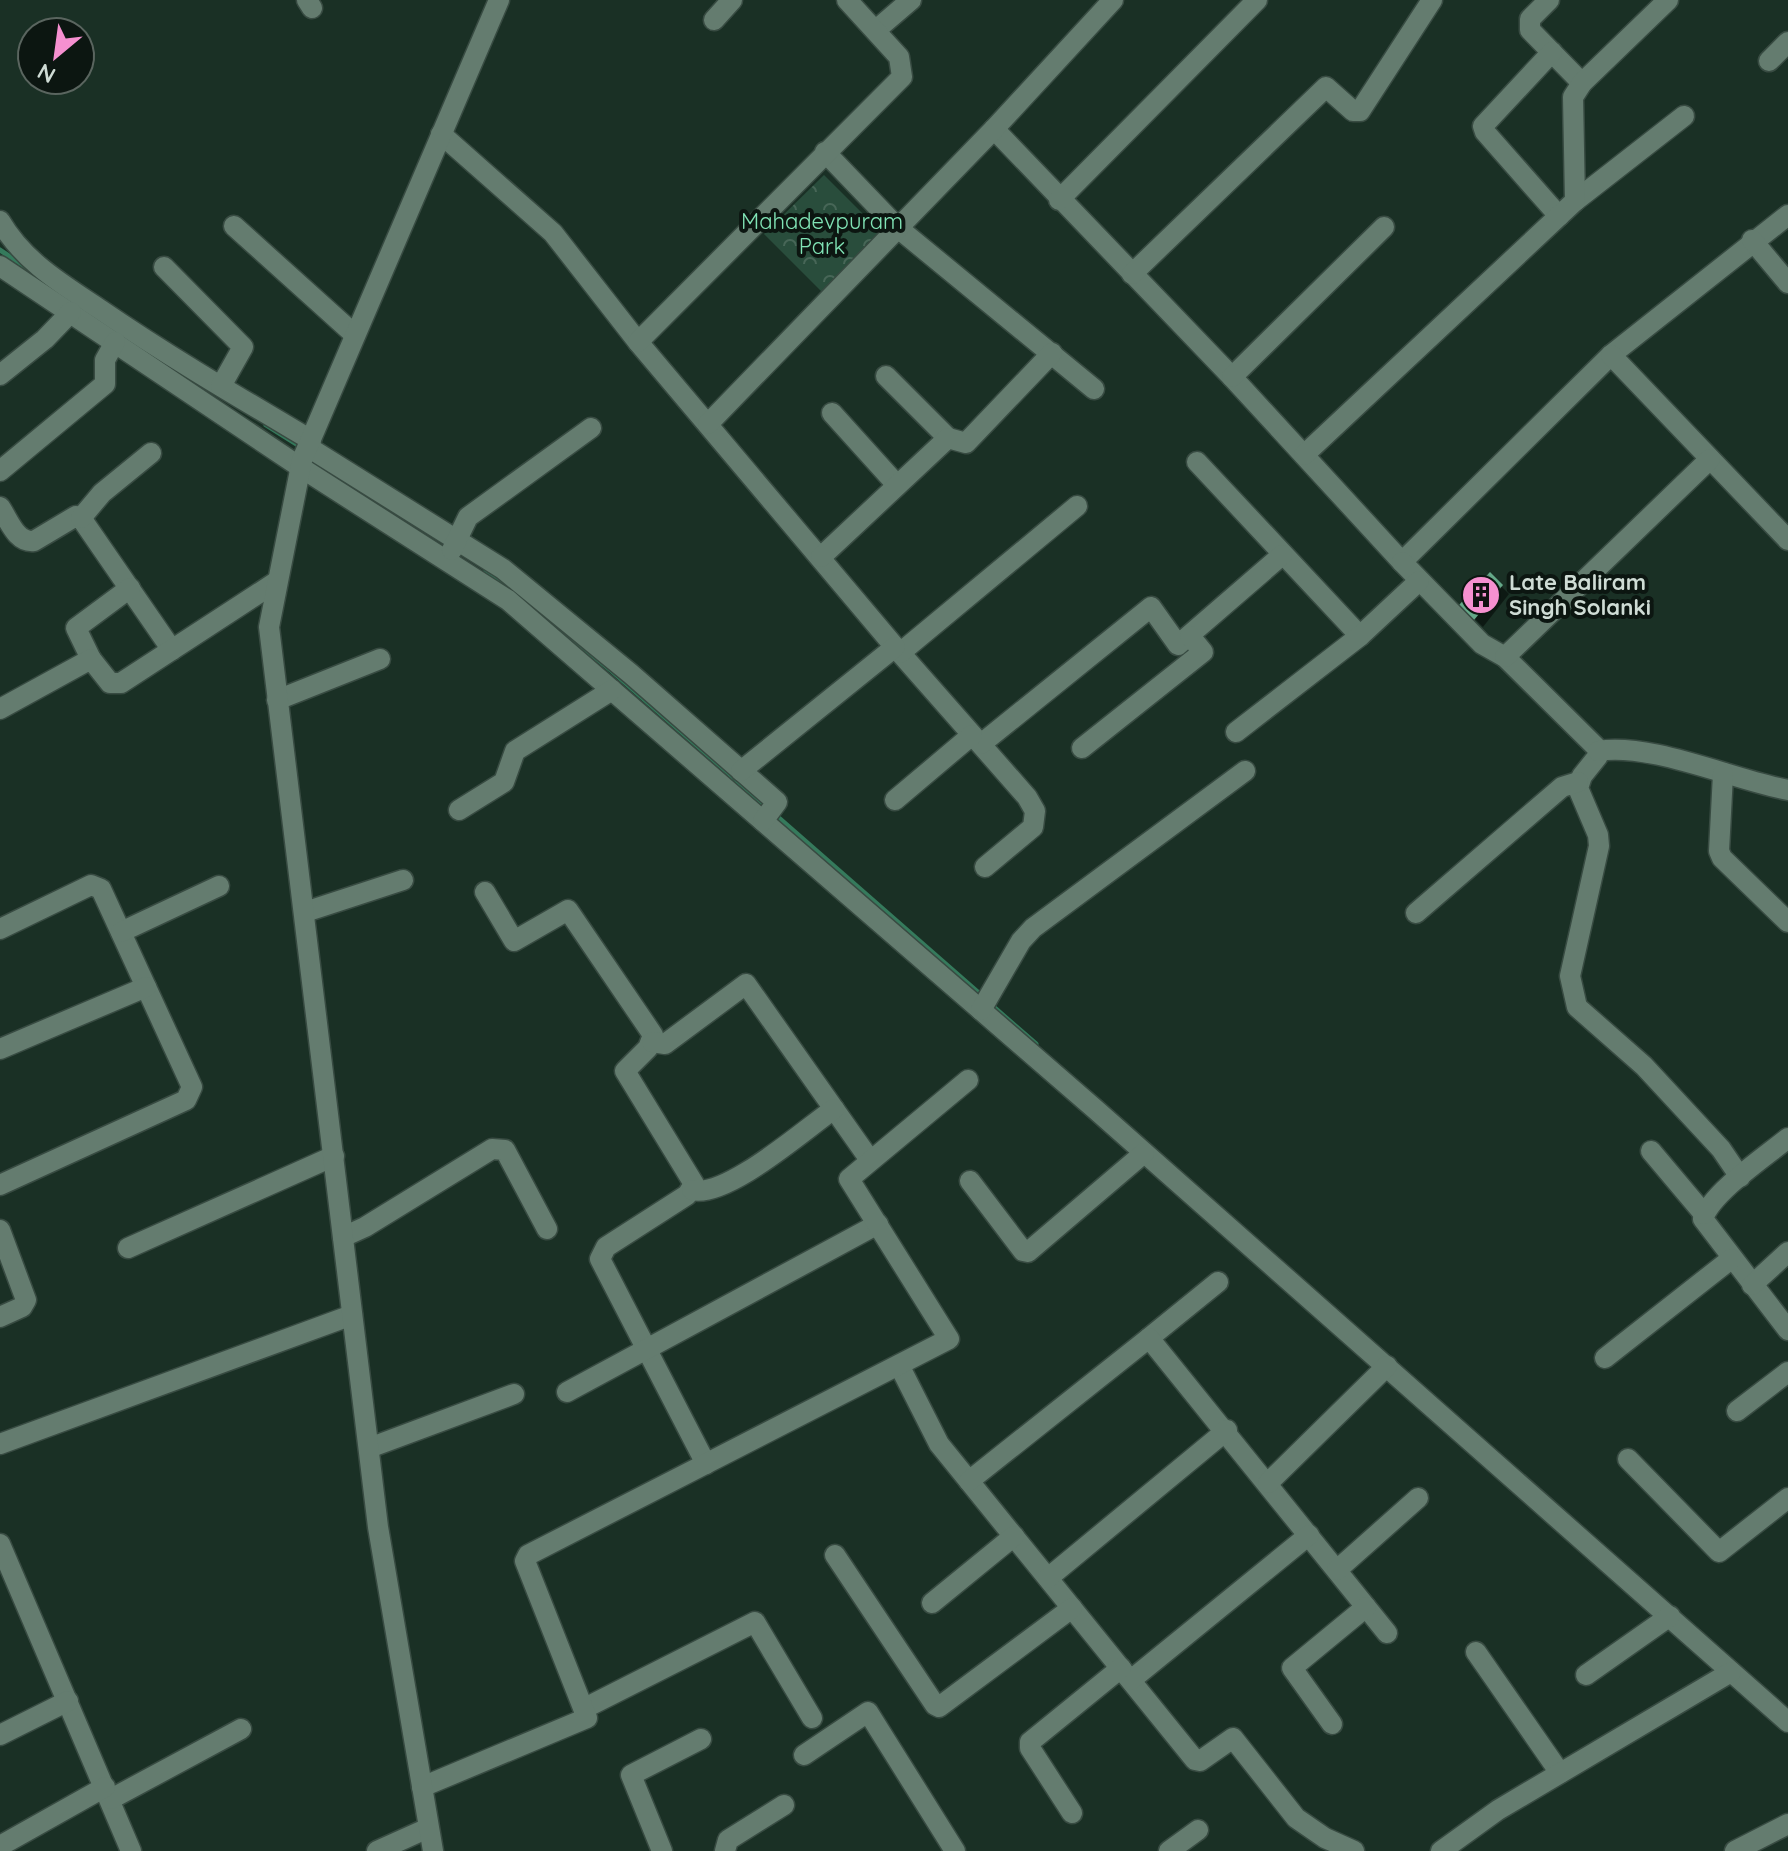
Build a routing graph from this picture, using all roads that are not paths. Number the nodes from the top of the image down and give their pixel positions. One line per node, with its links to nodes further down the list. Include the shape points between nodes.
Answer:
1 (499, 0): 18 (street)
2 (732, 0): 10 (street)
3 (847, 0): 11 (street)
4 (911, 0): 11 (street)
5 (1113, 0): 17 (street)
6 (1257, 0): 20 (street)
7 (1432, 0): 31 (street, via 1360,111 1353,111 1326,87)
8 (1549, 0): 13 (street, via 1529,26)
9 (1668, 0): 15 (street)
10 (714, 20)
11 (876, 30): 19 (street, via 899,57 902,77)
12 (1788, 42): 14 (street)
13 (1552, 52): 15 (street); 23 (street, via 1483,126)
14 (1769, 61)
15 (1582, 83): 21 (street, via 1571,106)
16 (1684, 116): 21 (street)
17 (994, 129): 20 (street); 27 (street)
18 (441, 134): 34 (street); 36 (street, via 553,233)
19 (825, 152): 27 (street); 36 (street)
20 (1059, 200): 31 (street)
21 (1575, 201): 23 (street)
22 (1788, 215): 28 (street)
23 (1559, 216): 50 (street)
24 (0, 221): 42 (street, via 23,254 54,278)
25 (234, 226): 34 (street)
26 (1384, 227): 41 (street)
27 (898, 228): 37 (street); 45 (street)
28 (1752, 240): 32 (street); 38 (street)
29 (0, 266): 33 (street)
30 (164, 267): 42 (street, via 243,347)
31 (1132, 274): 41 (street)
32 (1788, 283)
33 (71, 312): 35 (street); 39 (street)
34 (355, 335): 48 (street)
35 (115, 342): 48 (street); 53 (street, via 105,360 105,384)
36 (638, 342): 45 (street)
37 (1052, 353): 43 (street); 47 (street, via 966,443)
38 (1611, 355): 51 (street); 62 (street)
39 (0, 375)
40 (886, 376): 47 (street)
41 (1232, 377): 50 (street)
42 (221, 386): 48 (street)
43 (1094, 389)
44 (832, 413): 54 (street)
45 (708, 424): 61 (street)
46 (591, 428): 59 (street, via 468,517)
47 (948, 438): 54 (street)
48 (305, 452): 59 (street); 64 (street)
49 (151, 453): 57 (street, via 102,493)
50 (1304, 455): 62 (street)
51 (1710, 459): 58 (street); 70 (street)
52 (1197, 462): 60 (street)
53 (0, 471)
54 (897, 485): 61 (street)
55 (1077, 506): 69 (street)
56 (0, 507): 57 (street, via 26,542)
57 (81, 518): 65 (street)
58 (1788, 540)
59 (451, 549): 73 (street); 80 (street, via 503,569)
60 (1282, 555): 66 (street); 67 (street)
61 (821, 557): 69 (street)
62 (1402, 562): 63 (street)
63 (1419, 581): 67 (street); 70 (street, via 1482,644)
64 (276, 582): 68 (street); 74 (street, via 269,627)
65 (130, 588): 68 (street); 71 (street, via 76,628)
66 (1190, 636): 77 (street, via 1178,645 1151,607); 78 (street, via 1203,652)
67 (1360, 636): 76 (street)
68 (172, 650): 71 (street, via 116,685)
69 (897, 650): 77 (street); 80 (street)
70 (1505, 657): 79 (street)
71 (91, 659): 75 (street)
72 (380, 659): 74 (street)
73 (612, 690): 86 (street, via 515,751 504,782); 87 (street)
74 (277, 700): 92 (street)
75 (0, 709)
76 (1236, 732)
77 (976, 740): 85 (street); 88 (street, via 1035,811 1033,827)
78 (1082, 748)
79 (1598, 751): 82 (street, via 1653,755); 83 (street)
80 (741, 771): 87 (street)
81 (1245, 771): 98 (street, via 1033,928)
82 (1723, 774): 84 (street); 94 (street, via 1722,858)
83 (1578, 782): 93 (street, via 1562,787); 108 (street, via 1599,846 1570,976 1577,1007 1644,1066)
84 (1788, 790)
85 (895, 800)
86 (459, 810)
87 (769, 814): 98 (street)
88 (985, 867)
89 (403, 880): 92 (street)
90 (219, 886): 96 (street)
91 (485, 892): 99 (street, via 514,941 568,910 653,1035)
92 (305, 912): 106 (street)
93 (1416, 913)
94 (1788, 922)
95 (0, 929): 96 (street, via 91,885 101,889)
96 (121, 932): 97 (street)
97 (146, 987): 100 (street); 110 (street, via 191,1095)
98 (986, 1004): 105 (street)
99 (652, 1042): 102 (street, via 665,1044 746,984); 111 (street, via 625,1071 694,1184)
100 (0, 1049)
101 (968, 1080): 107 (street)
102 (834, 1109): 107 (street); 111 (street, via 729,1182 707,1191)
103 (1788, 1138): 108 (street)
104 (1651, 1151): 112 (street)
105 (1144, 1153): 109 (street, via 1028,1252); 129 (street)
106 (334, 1156): 116 (street); 117 (street)
107 (870, 1160): 113 (street, via 849,1179)
108 (1740, 1177): 112 (street)
109 (970, 1181)
110 (0, 1185)
111 (692, 1190): 126 (street, via 606,1247 600,1259)
112 (1704, 1214): 119 (street)
113 (878, 1224): 126 (street); 128 (street, via 950,1338)
114 (547, 1229): 116 (street, via 505,1150 499,1148)
115 (0, 1230): 123 (street, via 26,1300)
116 (343, 1237): 122 (street)
117 (128, 1248)
118 (1788, 1252): 121 (street)
119 (1731, 1259): 121 (street); 127 (street)
120 (1218, 1282): 125 (street)
121 (1752, 1285): 124 (street)
122 (352, 1315): 135 (street); 136 (street)
123 (0, 1317)
124 (1788, 1330)
125 (1149, 1338): 134 (street); 139 (street)
126 (647, 1349): 131 (street); 138 (street)
127 (1605, 1358)
128 (899, 1365): 138 (street); 139 (street, via 939,1444)
129 (1387, 1366): 140 (street); 152 (street)
130 (1788, 1372): 133 (street)
131 (567, 1392)
132 (514, 1394): 136 (street)
133 (1737, 1411)
134 (1227, 1430): 140 (street); 148 (street)
135 (0, 1444)
136 (369, 1448): 168 (street)
137 (1628, 1459): 142 (street, via 1719,1552)
138 (706, 1464): 159 (street, via 525,1558)
139 (969, 1481): 144 (street)
140 (1268, 1483): 143 (street)
141 (1418, 1498): 147 (street)
142 (1788, 1498)
143 (1309, 1535): 147 (street); 156 (street)
144 (1014, 1536): 148 (street); 149 (street)
145 (0, 1544): 158 (street)
146 (835, 1555): 151 (street, via 939,1707)
147 (1337, 1570): 150 (street)
148 (1048, 1578): 151 (street)
149 (932, 1603)
150 (1366, 1607): 153 (street); 162 (street, via 1292,1668)
151 (1072, 1608): 156 (street)
152 (1670, 1616): 155 (street); 157 (street)
153 (1387, 1633)
154 (1476, 1652): 167 (street)
155 (1731, 1672): 161 (street); 167 (street)
156 (1126, 1674): 171 (street, via 1030,1742); 183 (street, via 1195,1760 1233,1738 1296,1818)
157 (1586, 1675)
158 (68, 1701): 164 (street); 169 (street)
159 (585, 1708): 160 (street, via 755,1622); 168 (street, via 584,1720)
160 (812, 1718)
161 (1788, 1722)
162 (1332, 1724)
163 (241, 1729): 169 (street)
164 (0, 1735)
165 (701, 1739): 179 (street, via 631,1775)
166 (804, 1755): 181 (street, via 868,1712)
167 (1560, 1773): 184 (street)
168 (422, 1787): 173 (street)
169 (108, 1793): 175 (street); 176 (street)
170 (784, 1805): 180 (street, via 728,1840)
171 (1072, 1813)
172 (1788, 1824): 185 (street)
173 (426, 1829): 177 (street); 178 (street)
174 (1198, 1830): 182 (street)
175 (0, 1846)
176 (131, 1851)
177 (377, 1851)
178 (433, 1851)
179 (662, 1851)
180 (725, 1851)
181 (955, 1851)
182 (1169, 1851)
183 (1354, 1851)
184 (1441, 1851)
185 (1735, 1851)

